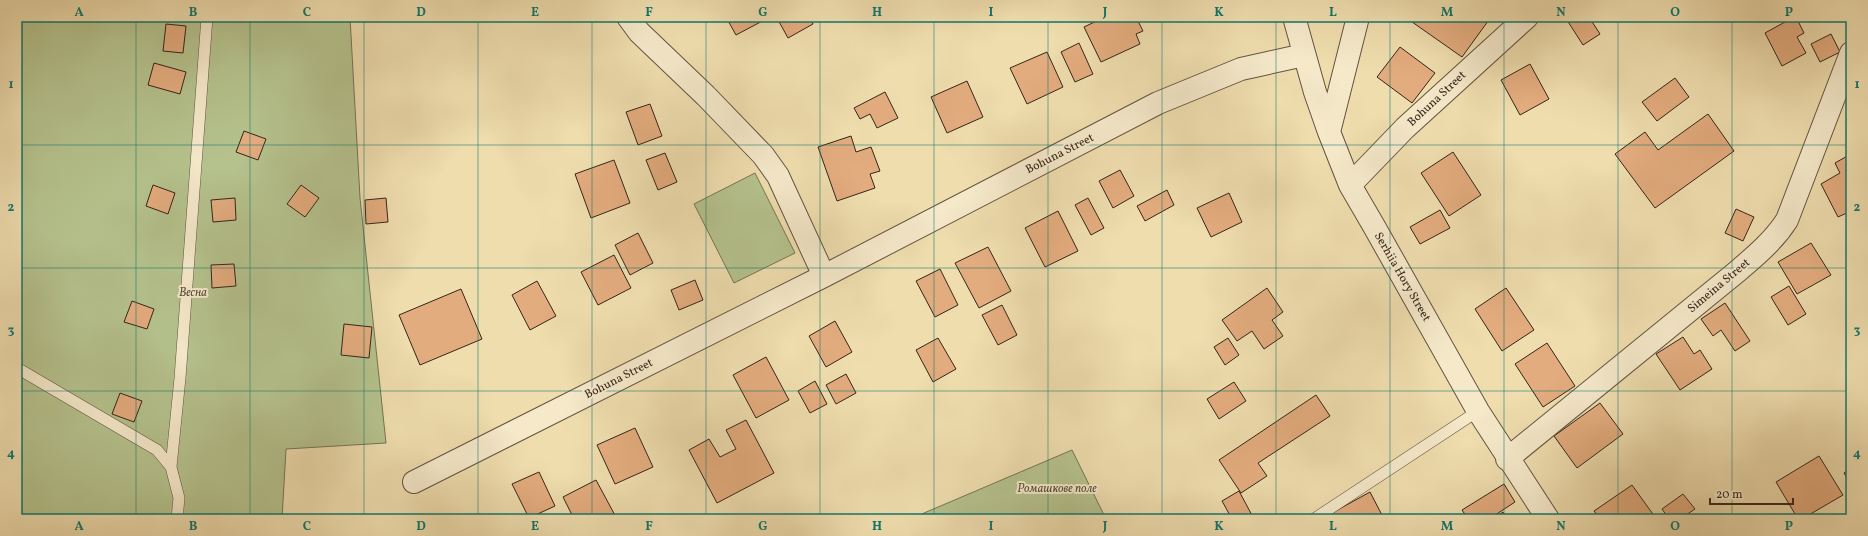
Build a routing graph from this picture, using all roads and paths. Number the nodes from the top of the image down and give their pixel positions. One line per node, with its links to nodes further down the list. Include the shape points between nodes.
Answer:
1 (207, 17): 14 (lane)
2 (628, 17): 10 (street, via 639,32 763,155 778,176)
3 (1294, 17): 7 (street)
4 (1358, 17): 8 (street)
5 (1527, 17): 9 (street, Bohuna Street, via 1405,128)
6 (1851, 53): 13 (street, Simeina Street, via 1786,220 1778,232 1733,275)
7 (1304, 55): 8 (street); 10 (street, Bohuna Street, via 1241,69 1158,103)
8 (1329, 132): 9 (street, Serhiia Hory Street)
9 (1350, 185): 12 (street, Serhiia Hory Street)
10 (824, 276): 15 (street, Bohuna Street)
11 (17, 368): 14 (lane, via 157,450)
12 (1478, 411): 13 (street, Serhiia Hory Street); 17 (lane)
13 (1507, 459): 18 (street, Serhiia Hory Street)
14 (171, 467): 16 (lane, via 179,498)
15 (414, 482)
16 (177, 519)
17 (1314, 519)
18 (1548, 519)

